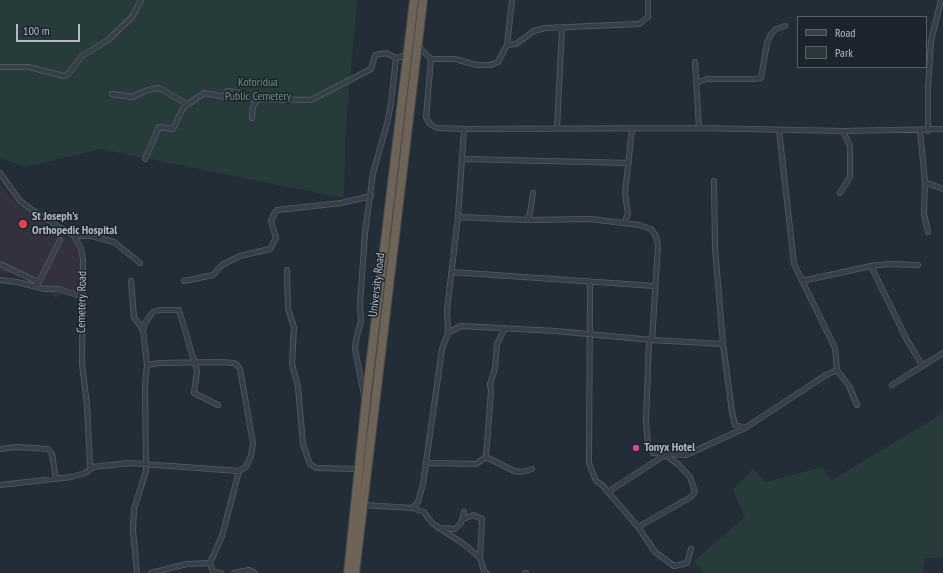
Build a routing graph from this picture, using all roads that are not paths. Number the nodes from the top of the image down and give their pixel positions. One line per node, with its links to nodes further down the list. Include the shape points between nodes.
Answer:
1 (141, 0): 15 (street, via 132,18 108,40 82,56 64,76 29,67)
2 (414, 0): 11 (highway, University Road)
3 (423, 0): 10 (highway, University Road)
4 (512, 0): 9 (street)
5 (648, 0): 8 (street, via 648,17 639,24)
6 (941, 0): 29 (street, via 931,41)
7 (785, 26): 16 (street, via 771,34 761,78 707,79)
8 (562, 28): 9 (street, via 534,31 516,44); 21 (street)
9 (507, 44): 13 (street, via 498,62 492,65 477,65 455,59)
10 (418, 46): 13 (street); 88 (highway, University Road)
11 (407, 55): 12 (street); 72 (highway, University Road)
12 (396, 58): 18 (street, via 386,53 375,55 371,69 311,100); 39 (street, via 391,103 373,173)
13 (431, 59): 23 (street, via 426,117 430,124 437,128)
14 (695, 62): 16 (street)
15 (0, 67)
16 (697, 82): 22 (street)
17 (112, 94): 19 (street, via 132,97 159,88)
18 (256, 100): 19 (street, via 227,91 226,97 204,93); 20 (street)
19 (187, 104): 30 (street, via 173,129 159,128)
20 (252, 118)
21 (557, 128): 23 (street); 24 (street)
22 (699, 128): 24 (street); 26 (street)
23 (464, 129): 31 (street)
24 (632, 129): 32 (street)
25 (943, 129): 29 (street)
26 (780, 130): 27 (street); 53 (street, via 794,264)
27 (843, 131): 28 (street); 37 (street, via 850,146 850,177)
28 (920, 131): 29 (street); 35 (street)
29 (928, 131)
30 (145, 159)
31 (462, 159): 32 (street); 40 (street)
32 (629, 163): 42 (street, via 625,193 628,214)
33 (0, 173): 44 (street, via 20,201)
34 (714, 181): 65 (street, via 715,248)
35 (925, 182): 36 (street); 43 (street, via 924,214)
36 (943, 189)
37 (840, 193)
38 (533, 194): 41 (street)
39 (371, 196): 55 (street, via 341,203 277,210 271,221 276,238 270,249 240,256 222,265 213,275); 72 (street, via 365,233 361,321 355,350)
40 (458, 217): 41 (street); 51 (street)
41 (527, 220): 42 (street, via 590,219)
42 (624, 223): 58 (street, via 651,229 656,236)
43 (928, 232)
44 (74, 236): 46 (street, via 91,236 114,242); 59 (street, Cemetery Road, via 83,259)
45 (60, 240): 57 (street)
46 (140, 263)
47 (0, 264): 57 (street, via 36,281)
48 (918, 265): 49 (street)
49 (871, 266): 53 (street); 69 (street)
50 (287, 270): 82 (street, via 288,309 294,327 292,364 298,387 303,444 308,459 316,468)
51 (451, 272): 56 (street); 62 (street, via 447,310)
52 (0, 280): 57 (street)
53 (802, 280): 70 (street, via 835,348)
54 (131, 281): 61 (street, via 134,317)
55 (184, 281)
56 (590, 283): 58 (street); 63 (street)
57 (37, 286): 59 (street)
58 (655, 286): 64 (street)
59 (81, 296): 81 (street, Cemetery Road, via 82,364 90,465)
60 (505, 328): 62 (street, via 461,326); 63 (street); 78 (street, via 497,344 495,368 490,384)
61 (143, 330): 67 (street, via 153,312 179,310); 68 (street)
62 (448, 333): 79 (street, via 442,349)
63 (590, 335): 64 (street); 87 (street, via 588,455 596,481)
64 (651, 340): 65 (street); 77 (street, via 646,423 648,444 653,453)
65 (723, 344): 75 (street, via 735,425)
66 (943, 353): 69 (street)
67 (194, 363): 68 (street); 73 (street, via 197,371 194,393); 84 (street, via 234,363 240,369 253,443 246,467)
68 (147, 365): 80 (street)
69 (922, 365): 71 (street)
70 (837, 370): 74 (street, via 849,386); 75 (street)
71 (892, 385)
72 (366, 400): 82 (highway, University Road)
73 (218, 405)
74 (857, 405)
75 (745, 428): 77 (street, via 686,455)
76 (0, 449): 85 (street, via 48,449 52,454)
77 (665, 455): 87 (street); 92 (street, via 690,477 695,492 691,497)
78 (486, 457): 79 (street, via 476,464); 83 (street, via 514,471)
79 (426, 463): 89 (street, via 418,502)
80 (146, 465): 81 (street, via 130,463); 84 (street); 100 (street, via 144,480 134,509)
81 (93, 467): 85 (street, via 85,473)
82 (358, 469): 106 (highway, University Road)
83 (532, 469)
84 (239, 471): 98 (street, via 222,536)
85 (56, 479): 86 (street)
86 (0, 485)
87 (608, 492): 92 (street)
88 (363, 505): 89 (street); 107 (highway, University Road)
89 (412, 508): 93 (street, via 424,512)
90 (464, 512): 91 (street)
91 (463, 519): 94 (street); 97 (street, via 473,515 482,518)
92 (638, 527): 96 (street, via 655,552 674,566 687,564)
93 (438, 528): 94 (street); 95 (street)
94 (455, 530): 95 (street)
95 (448, 535): 97 (street)
96 (691, 549)
97 (480, 558): 99 (street)
98 (210, 563): 101 (street, via 187,564); 102 (street)
99 (485, 572)
100 (137, 573)
101 (150, 573)
102 (214, 573): 103 (street)
103 (221, 573)
104 (234, 573): 105 (street, via 249,570)
105 (255, 573)
106 (348, 573)
107 (355, 573)

